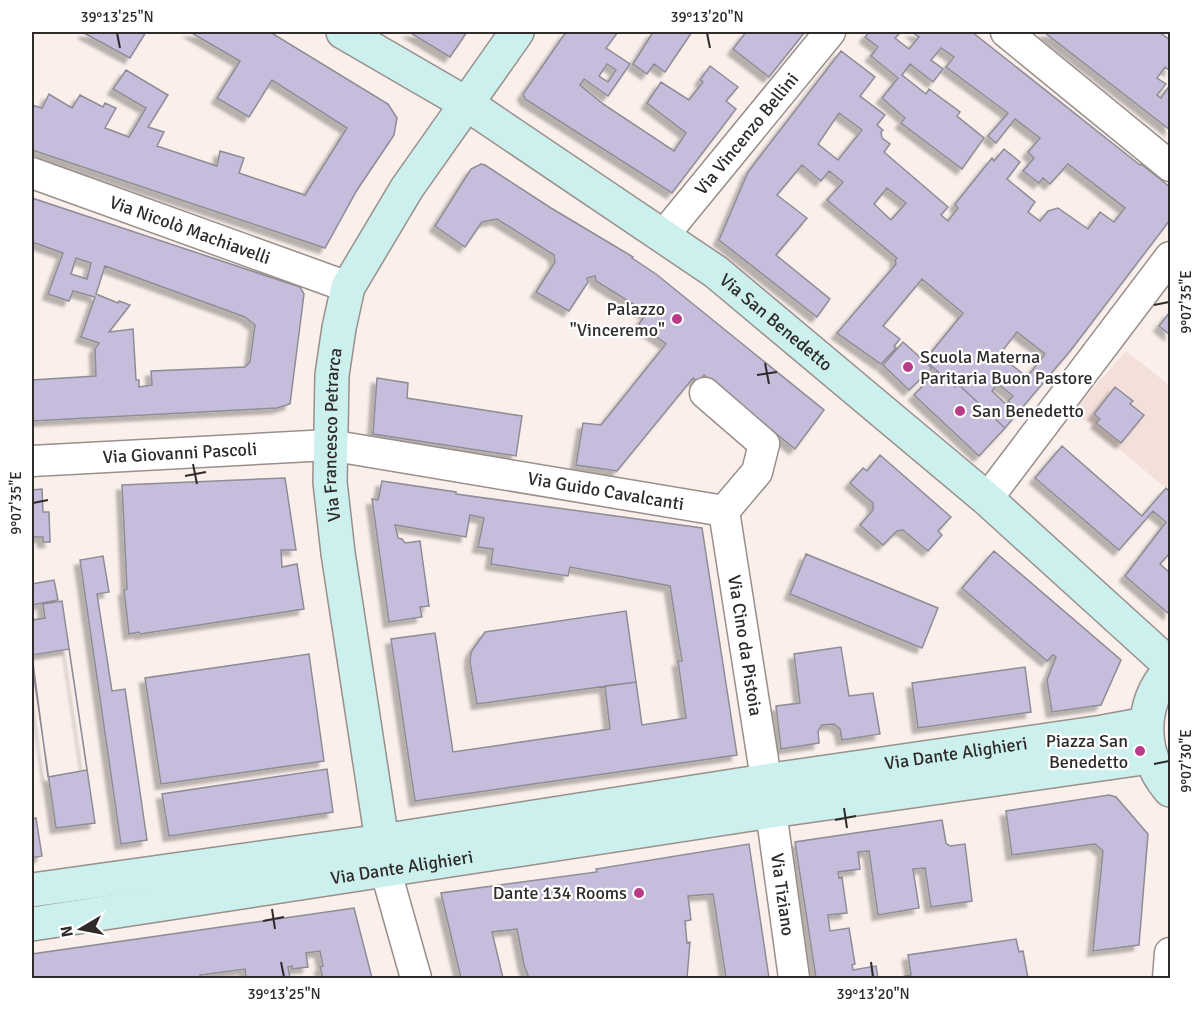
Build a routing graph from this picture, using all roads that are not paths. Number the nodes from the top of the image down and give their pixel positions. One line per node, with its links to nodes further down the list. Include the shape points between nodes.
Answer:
1 (343, 32): 5 (street, Via San Benedetto)
2 (517, 32): 5 (street, Via Francesco Petrarca)
3 (830, 32): 8 (street, Via Vincenzo Bellini)
4 (1006, 32): 6 (street)
5 (467, 104): 8 (street, Via San Benedetto); 10 (street, Via Francesco Petrarca, via 407,188)
6 (1170, 166)
7 (32, 173): 10 (street, Via Nicolò Machiavelli)
8 (663, 236): 14 (street, Via San Benedetto, via 716,272)
9 (1170, 257): 14 (street)
10 (348, 287): 12 (street, Via Francesco Petrarca, via 332,375)
11 (705, 393): 15 (street, via 764,444 757,472)
12 (329, 445): 13 (street, Via Giovanni Pascoli); 15 (street, Via Guido Cavalcanti); 22 (street, Via Francesco Petrarca, via 338,553)
13 (32, 461)
14 (987, 499): 16 (street, Via San Benedetto)
15 (724, 511): 21 (street, Via Cino da Pistoia)
16 (1170, 665)
17 (1170, 670): 18 (street, via 1153,696)
18 (1146, 724): 19 (street); 21 (street, Via Dante Alighieri)
19 (1150, 757): 20 (street); 21 (street, Via Dante Alighieri)
20 (1170, 790)
21 (768, 796): 22 (street, Via Dante Alighieri); 27 (street, Via Tiziano)
22 (384, 856): 23 (street, Via Dante Alighieri); 24 (street, Via Dante Alighieri); 26 (street)
23 (32, 890)
24 (32, 924)
25 (1170, 953): 28 (street)
26 (416, 978)
27 (794, 978)
28 (1168, 978)

